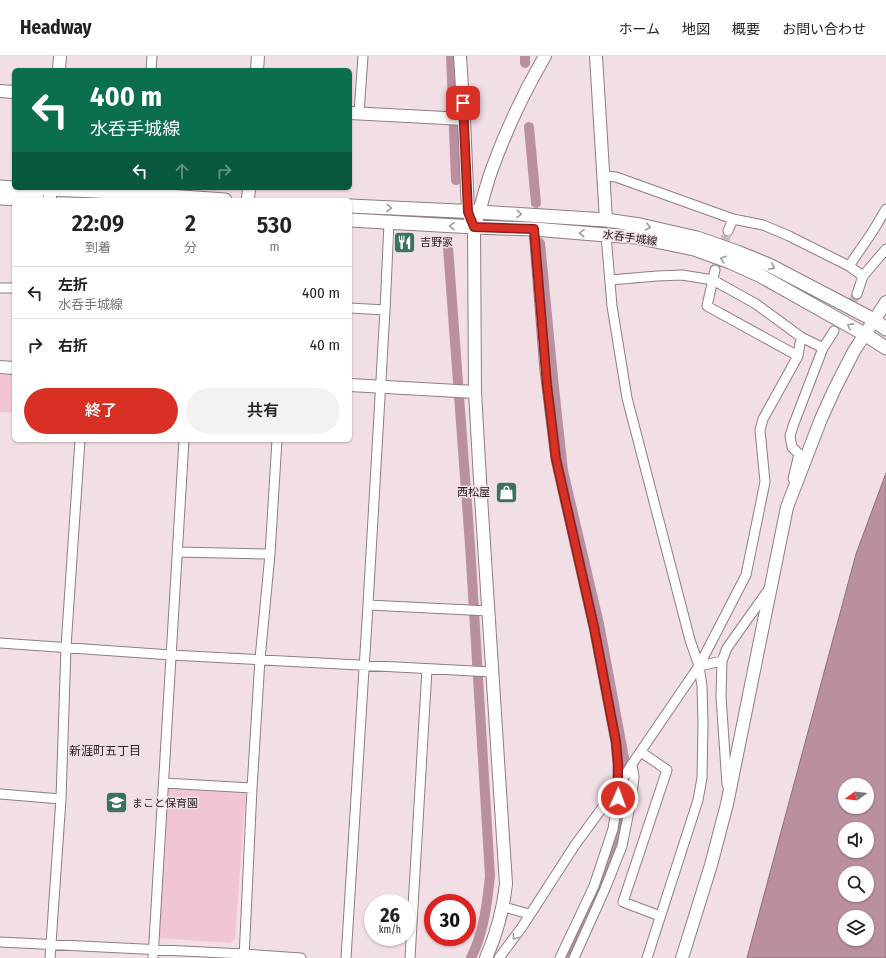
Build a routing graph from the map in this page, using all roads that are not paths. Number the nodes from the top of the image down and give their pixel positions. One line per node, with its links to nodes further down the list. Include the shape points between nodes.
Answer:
1 (60, 56): 8 (street)
2 (152, 56): 9 (street)
3 (258, 56): 10 (street)
4 (363, 56): 13 (street)
5 (460, 56): 14 (street)
6 (545, 56): 26 (street, via 514,114)
7 (596, 56): 15 (street)
8 (59, 68)
9 (150, 68)
10 (257, 68)
11 (0, 91): 12 (street)
12 (12, 92)
13 (354, 113): 14 (street)
14 (464, 119): 26 (street)
15 (605, 176): 27 (street, via 616,177); 29 (street)
16 (0, 187): 17 (main road)
17 (12, 188)
18 (33, 190): 19 (main road)
19 (50, 193): 20 (main road)
20 (96, 196): 22 (main road)
21 (0, 198): 23 (main road)
22 (160, 198)
23 (12, 199)
24 (352, 206): 26 (main road, 水呑手城線, one-way to 26)
25 (886, 208): 36 (street)
26 (474, 212): 29 (main road, 水呑手城線, one-way to 29); 31 (street)
27 (733, 219): 33 (street); 36 (street, via 763,225)
28 (352, 220): 30 (main road, 水呑手城線)
29 (606, 220): 47 (main road, 水呑手城線, one-way to 47, via 697,238 737,252 769,265)
30 (389, 223): 31 (main road, 水呑手城線, one-way to 30); 46 (street)
31 (474, 227): 32 (main road, 水呑手城線); 59 (street)
32 (534, 229): 34 (main road, 水呑手城線, one-way to 32); 81 (street, via 547,392 556,459 597,645 616,742)
33 (728, 232)
34 (606, 234): 39 (street); 50 (main road, 水呑手城線, one-way to 34, via 761,276 730,262 694,249 636,237)
35 (886, 249): 38 (street)
36 (849, 266): 38 (street)
37 (715, 270): 40 (street)
38 (863, 276): 43 (street)
39 (610, 280): 40 (street, via 682,275); 75 (street, via 627,398 688,633)
40 (713, 280): 51 (street, via 756,304); 54 (street, via 707,306)
41 (0, 288): 42 (street)
42 (12, 288)
43 (857, 294)
44 (886, 302): 47 (street)
45 (352, 308): 46 (street)
46 (385, 310): 58 (street)
47 (874, 320): 48 (main road, 水呑手城線); 50 (street)
48 (886, 329)
49 (834, 331): 53 (street)
50 (866, 335): 52 (main road, 水呑手城線); 63 (street, via 835,388)
51 (801, 337): 53 (street); 54 (street)
52 (884, 347)
53 (823, 348): 63 (street, via 792,426 792,447 799,454)
54 (798, 356): 75 (street, via 763,419 760,430 764,482 746,575)
55 (0, 367): 56 (street)
56 (12, 368)
57 (352, 386): 58 (street)
58 (380, 387): 59 (street); 67 (street)
59 (475, 392): 68 (street)
60 (80, 442): 70 (street)
61 (184, 442): 64 (street)
62 (277, 442): 65 (street)
63 (787, 507): 66 (street)
64 (178, 552): 65 (street); 71 (street)
65 (270, 554): 72 (street)
66 (771, 587): 73 (street, via 727,648); 85 (street)
67 (368, 605): 68 (street); 74 (street)
68 (489, 611): 77 (street)
69 (0, 643): 70 (street)
70 (66, 647): 71 (street); 84 (street)
71 (171, 655): 72 (street); 80 (street)
72 (260, 659): 74 (street); 82 (street)
73 (722, 661): 75 (street); 85 (street, via 721,696)
74 (364, 664): 76 (street); 95 (street)
75 (699, 666): 78 (street); 88 (street, via 702,682 702,778 698,800)
76 (427, 669): 77 (street); 96 (street)
77 (492, 672): 86 (street, via 506,877)
78 (641, 752): 79 (street); 88 (street, via 666,770 623,902)
79 (630, 767): 81 (street); 100 (street, via 634,777 632,801 622,846)
80 (164, 783): 82 (street); 91 (street)
81 (620, 784): 87 (street); 99 (street, via 613,829 594,886)
82 (252, 788): 92 (street)
83 (0, 794): 84 (street)
84 (61, 799): 90 (street)
85 (727, 804): 102 (street)
86 (504, 907): 87 (street); 97 (street)
87 (529, 914): 98 (street, one-way to 98)
88 (660, 916): 101 (street)
89 (0, 942): 90 (street)
90 (51, 945): 91 (street); 93 (street)
91 (153, 954): 92 (street)
92 (244, 956): 94 (street)
93 (50, 958)
94 (302, 958)
95 (346, 958)
96 (410, 958)
97 (486, 958)
98 (499, 958)
99 (560, 958)
100 (574, 958)
101 (647, 958)
102 (682, 958)

